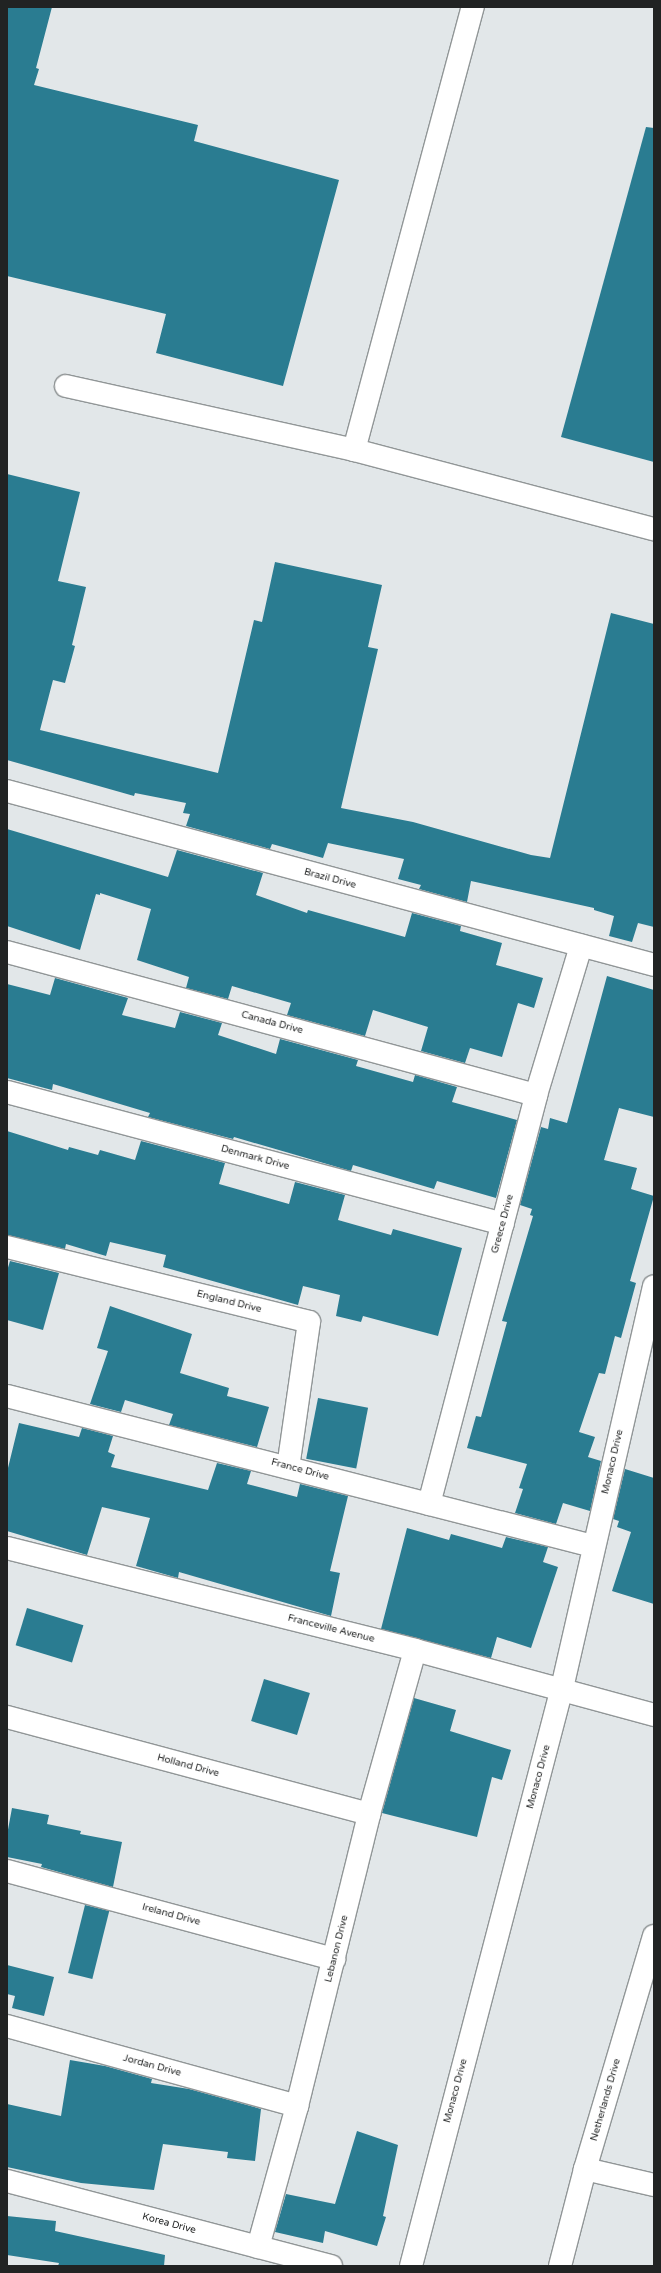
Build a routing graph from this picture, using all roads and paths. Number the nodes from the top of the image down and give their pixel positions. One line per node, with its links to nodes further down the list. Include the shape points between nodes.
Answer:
1 (473, 7): 3 (street)
2 (66, 386): 3 (street)
3 (354, 450): 4 (street)
4 (654, 529)
5 (7, 792): 6 (street, Brazil Drive)
6 (581, 946): 8 (street, Brazil Drive); 10 (street, Greece Drive)
7 (7, 952): 10 (street, Canada Drive)
8 (654, 965)
9 (7, 1092): 11 (street, Denmark Drive)
10 (536, 1095): 11 (street, Greece Drive)
11 (503, 1224): 16 (street, Greece Drive)
12 (7, 1247): 15 (street, England Drive, via 309,1322)
13 (654, 1286): 17 (street, Monaco Drive)
14 (7, 1396): 15 (street, France Drive)
15 (288, 1467): 16 (street, France Drive)
16 (429, 1504): 17 (street, France Drive)
17 (593, 1546): 20 (street, Monaco Drive)
18 (7, 1548): 19 (street, Franceville Avenue)
19 (415, 1650): 20 (street, Franceville Avenue); 23 (street, Lebanon Drive)
20 (562, 1688): 21 (street, Franceville Avenue); 34 (street, Monaco Drive)
21 (654, 1715)
22 (7, 1717): 23 (street, Holland Drive)
23 (369, 1814): 26 (street, Lebanon Drive)
24 (7, 1871): 26 (street, Ireland Drive)
25 (654, 1936): 29 (street, Netherlands Drive)
26 (334, 1959): 28 (street, Lebanon Drive)
27 (7, 2026): 28 (street, Jordan Drive)
28 (297, 2106): 32 (street, Lebanon Drive)
29 (586, 2169): 31 (street); 35 (street, Netherlands Drive)
30 (7, 2181): 32 (street, Korea Drive)
31 (654, 2185)
32 (258, 2247): 33 (street, Korea Drive)
33 (331, 2266)
34 (410, 2266)
35 (560, 2266)

